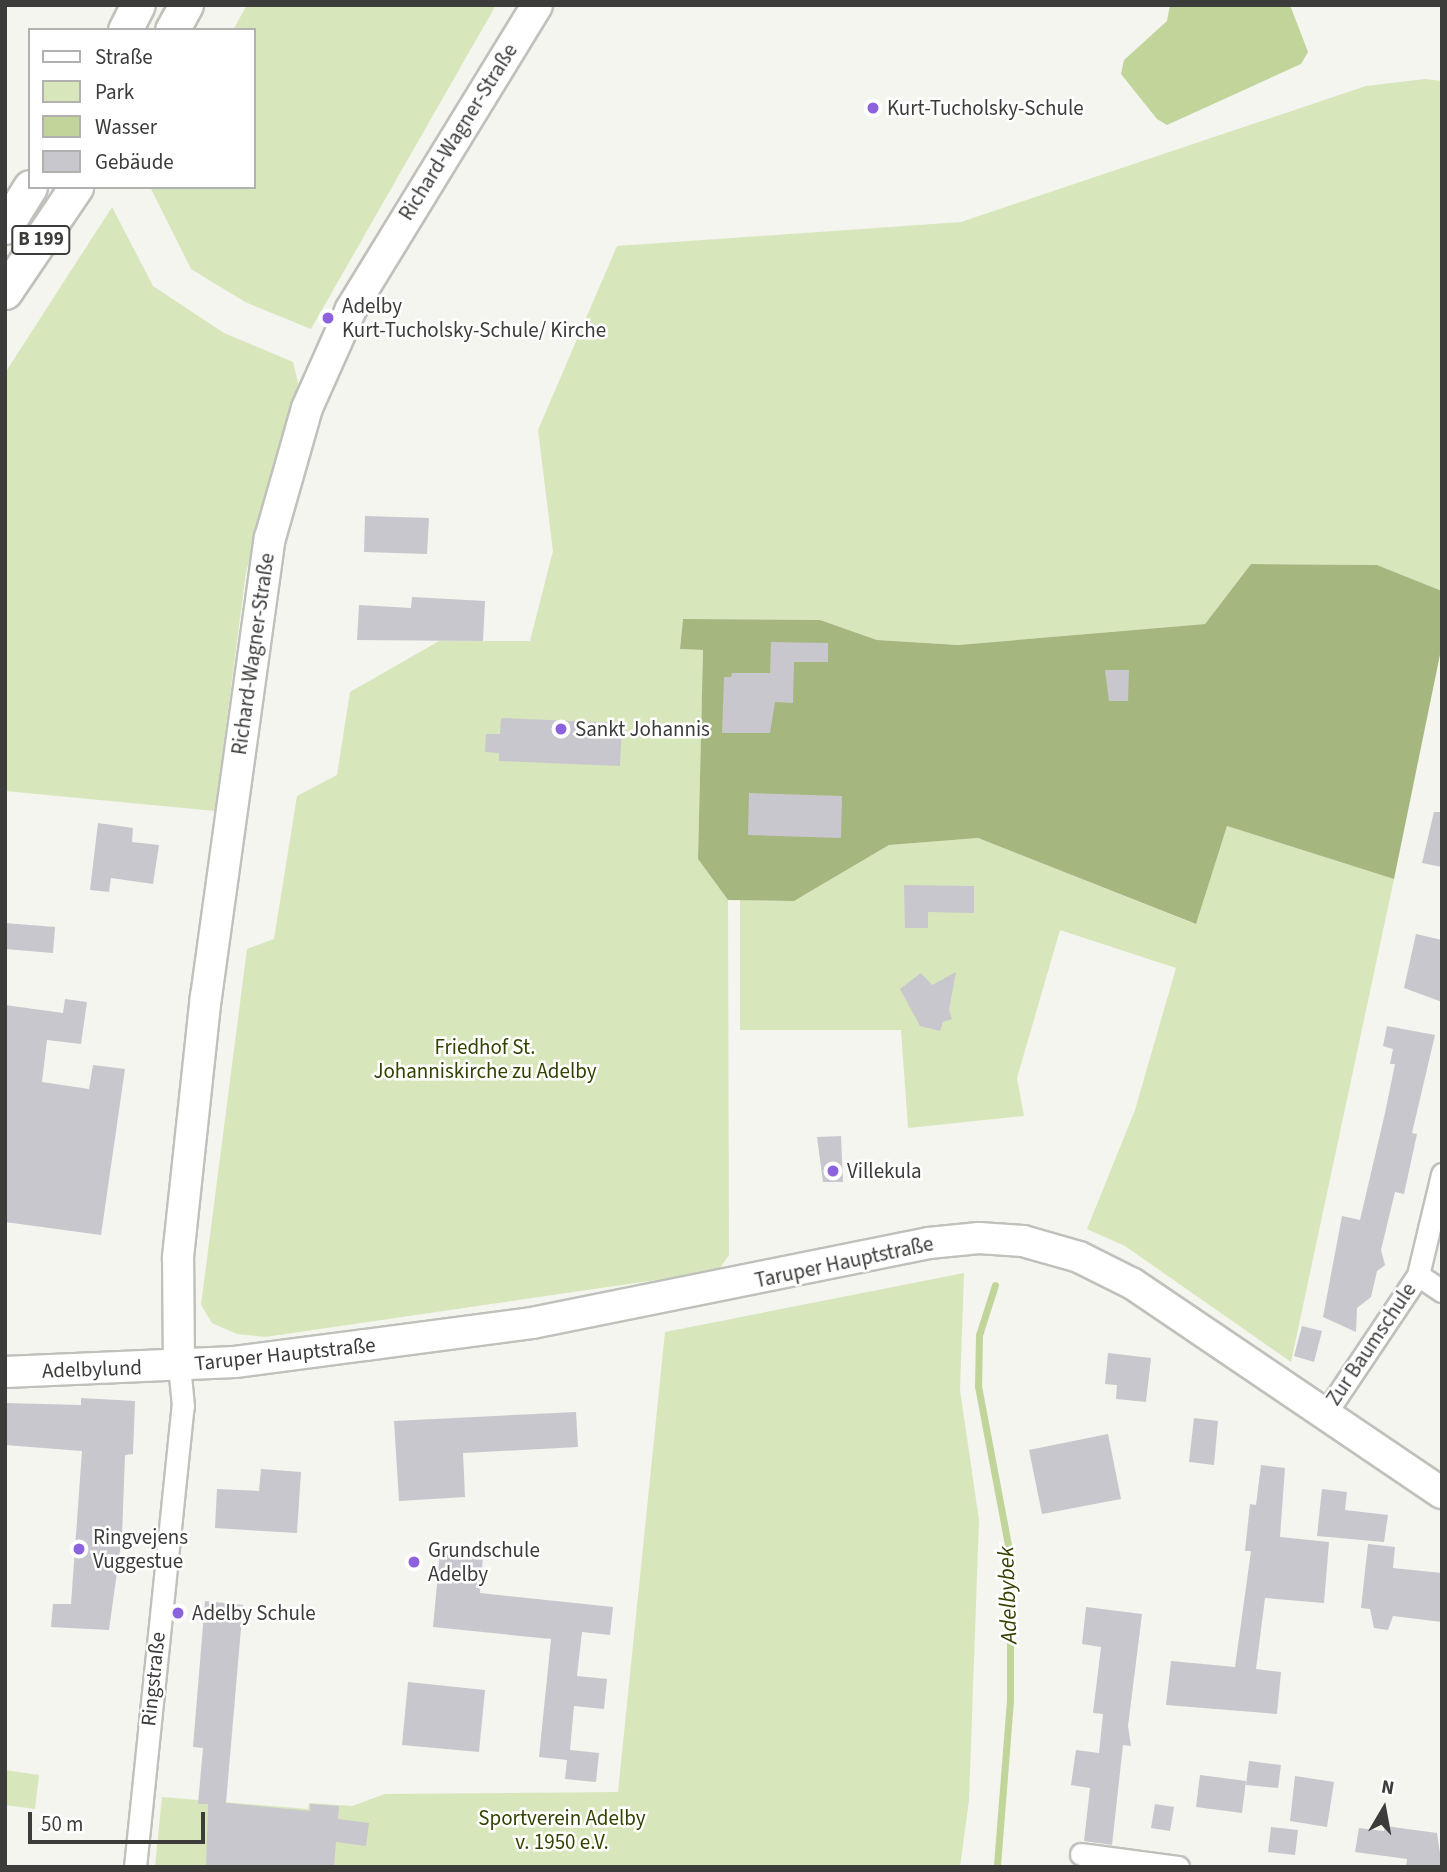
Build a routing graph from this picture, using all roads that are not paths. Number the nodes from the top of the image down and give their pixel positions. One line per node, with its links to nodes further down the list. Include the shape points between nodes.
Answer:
1 (138, 5): 4 (main road)
2 (186, 5): 5 (main road)
3 (537, 5): 13 (street, Richard-Wagner-Straße, via 351,309 307,408 276,513 255,629 206,997 177,1257)
4 (126, 28)
5 (173, 28)
6 (29, 189): 8 (main road, B 199)
7 (75, 189): 9 (main road, B 199)
8 (5, 226)
9 (5, 292)
10 (1442, 1174): 11 (street, Zur Baumschule)
11 (1418, 1275): 12 (street, Zur Baumschule); 15 (street, Zur Baumschule)
12 (1442, 1291)
13 (179, 1365): 14 (street, Adelbylund); 15 (street, Taruper Hauptstraße, via 532,1323 929,1243 979,1238 1023,1241 1079,1257 1133,1284); 18 (street, Ringstraße, via 183,1406)
14 (5, 1372)
15 (1325, 1414): 16 (street, Taruper Hauptstraße)
16 (1442, 1493)
17 (1081, 1854): 19 (street)
18 (135, 1867)
19 (1178, 1867)

